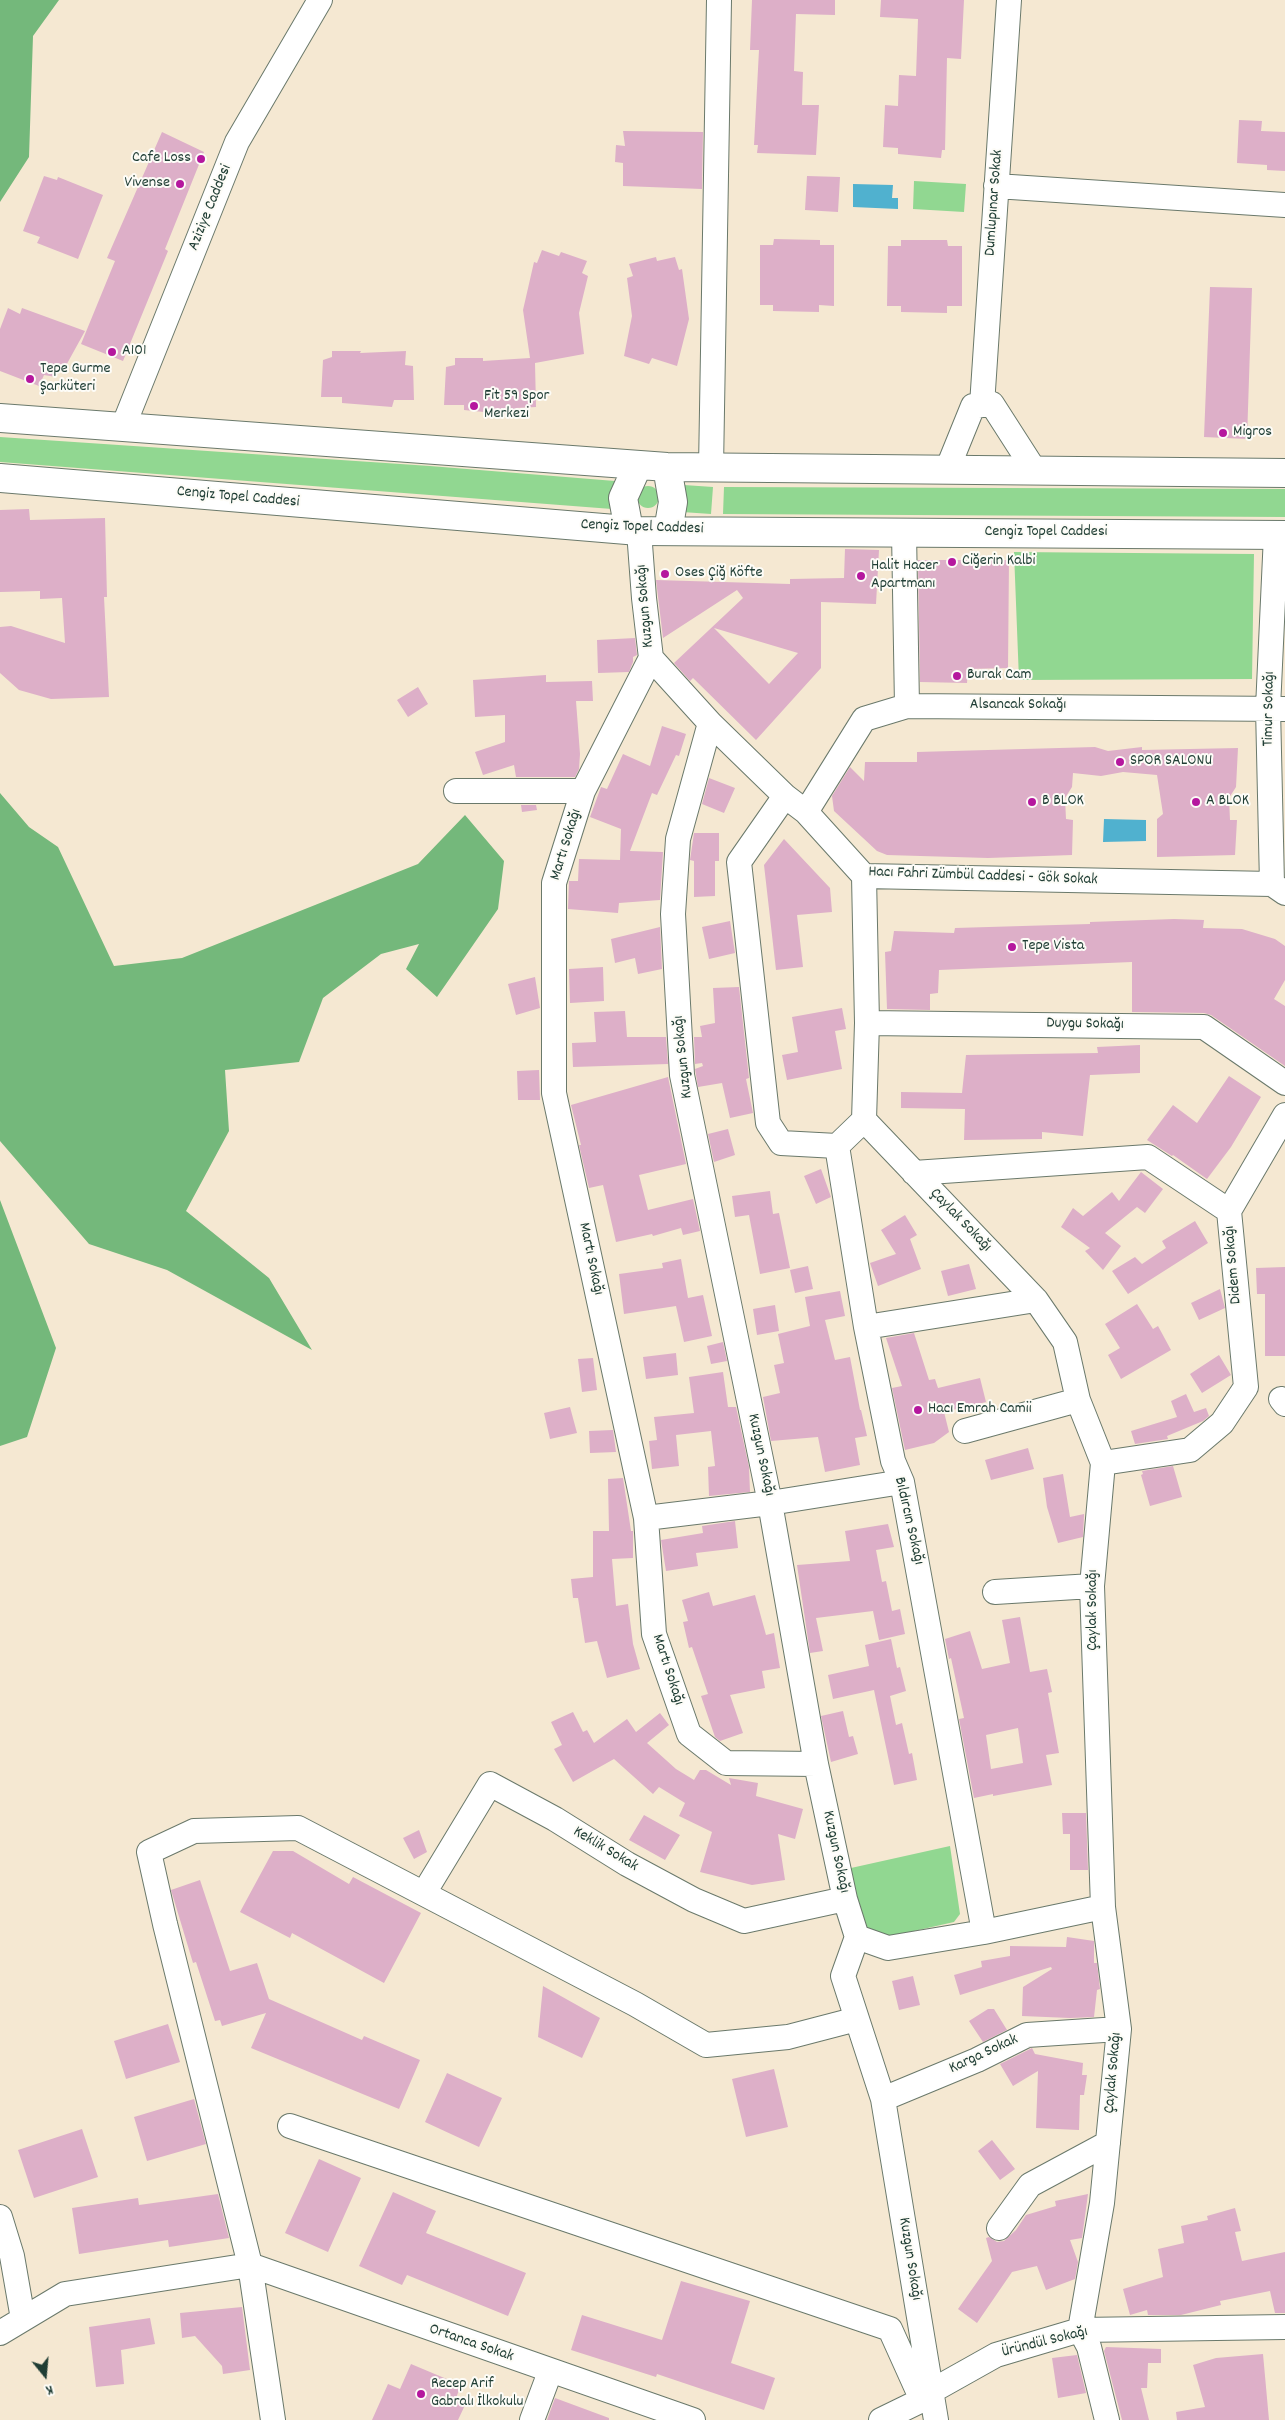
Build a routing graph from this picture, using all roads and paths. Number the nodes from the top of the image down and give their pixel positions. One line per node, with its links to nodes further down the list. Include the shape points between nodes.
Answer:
1 (320, 0): 8 (street, Aziziye Caddesi, via 237,142)
2 (718, 0): 11 (street)
3 (1009, 0): 4 (street, Dumlupınar Sokak)
4 (996, 186): 5 (street); 6 (street, Dumlupınar Sokak)
5 (1285, 205)
6 (982, 405): 12 (street, via 973,406); 13 (street, via 992,404)
7 (0, 418): 8 (main road)
8 (123, 427): 9 (main road)
9 (638, 465): 10 (main road); 16 (main road, via 623,498)
10 (667, 466): 11 (main road); 17 (main road, via 673,502)
11 (711, 468): 12 (main road)
12 (946, 470): 13 (main road)
13 (1035, 471): 14 (main road)
14 (1285, 473)
15 (0, 478): 16 (main road, Cengiz Topel Caddesi)
16 (634, 531): 17 (main road, Cengiz Topel Caddesi); 20 (street, Kuzgun Sokağı)
17 (668, 531): 18 (main road, Cengiz Topel Caddesi)
18 (904, 532): 19 (main road, Cengiz Topel Caddesi); 21 (street)
19 (1280, 535): 22 (street, Timur Sokağı)
20 (651, 658): 23 (street, Kuzgun Sokağı); 25 (street, Martı Sokağı)
21 (908, 706): 22 (street, Alsancak Sokağı); 27 (street, Alsancak Sokağı, via 864,719)
22 (1277, 708): 29 (street, Timur Sokağı)
23 (710, 723): 26 (street, Hacı Fahri Zümbül Caddesi - Gök Sokak); 43 (street, Kuzgun Sokağı, via 678,839 673,914 682,1075)
24 (456, 791): 25 (street)
25 (583, 791): 44 (street, Martı Sokağı, via 554,883 554,1093)
26 (785, 796): 27 (street, Hacı Fahri Zümbül Caddesi - Gök Sokak); 34 (street, via 739,862 768,1123 781,1143)
27 (806, 812): 28 (street, Hacı Fahri Zümbül Caddesi - Gök Sokak)
28 (864, 876): 29 (street, Hacı Fahri Zümbül Caddesi - Gök Sokak); 30 (street)
29 (1278, 888)
30 (867, 1023): 31 (street, Duygu Sokağı, via 1204,1027); 33 (street)
31 (1285, 1083)
32 (1285, 1115): 36 (street)
33 (864, 1120): 34 (street); 35 (street, Çaylak Sokağı)
34 (837, 1146): 38 (street, Bıldırcın Sokağı)
35 (914, 1173): 36 (street, Didem Sokağı, via 1148,1157); 37 (street, Çaylak Sokağı)
36 (1229, 1211): 41 (street, Didem Sokağı, via 1246,1387 1222,1423 1190,1450)
37 (1036, 1300): 38 (street); 39 (street, Çaylak Sokağı, via 1065,1342)
38 (866, 1327): 42 (street, Bıldırcın Sokağı, via 893,1460)
39 (1078, 1400): 40 (street); 41 (street, Çaylak Sokağı)
40 (965, 1431)
41 (1103, 1463): 45 (street, Çaylak Sokağı)
42 (902, 1482): 43 (street); 51 (street, Bıldırcın Sokağı)
43 (770, 1503): 44 (street); 47 (street, Kuzgun Sokağı)
44 (646, 1518): 47 (street, Martı Sokağı, via 654,1634 689,1734 726,1763)
45 (1092, 1586): 46 (street); 50 (street, Çaylak Sokağı)
46 (996, 1592)
47 (816, 1764): 49 (street, Kuzgun Sokağı)
48 (424, 1893): 49 (street, Keklik Sokak, via 490,1784 694,1900 744,1921); 53 (street, via 706,2045 788,2038); 60 (street, via 298,1828 194,1831 149,1852 164,1924)
49 (845, 1898): 52 (street, Kuzgun Sokağı)
50 (1103, 1907): 51 (street); 54 (street, Çaylak Sokağı)
51 (984, 1932): 52 (street, via 888,1948)
52 (856, 1937): 53 (street, Kuzgun Sokağı, via 843,1976)
53 (857, 2019): 55 (street, Kuzgun Sokağı)
54 (1119, 2029): 55 (street, Karga Sokak, via 1027,2035 977,2060); 57 (street, Çaylak Sokağı)
55 (883, 2099): 66 (street, Kuzgun Sokağı)
56 (290, 2126): 66 (street, via 890,2329)
57 (1108, 2143): 59 (street, via 1030,2185); 63 (street, Çaylak Sokağı, via 1102,2202)
58 (0, 2217): 61 (street, via 12,2256)
59 (999, 2228)
60 (250, 2265): 61 (street, via 66,2294); 65 (street, Ortanca Sokak); 67 (street)
61 (23, 2319): 64 (street)
62 (1285, 2327): 63 (street, Üründül Sokağı)
63 (1080, 2330): 66 (street, Üründül Sokağı, via 996,2355); 72 (street, via 1089,2346)
64 (0, 2332)
65 (550, 2372): 68 (street); 69 (street, Ortanca Sokak)
66 (926, 2396): 70 (street, Üründül Sokağı); 71 (street)
67 (273, 2420)
68 (532, 2420)
69 (693, 2420)
70 (881, 2420)
71 (936, 2420)
72 (1107, 2420)

